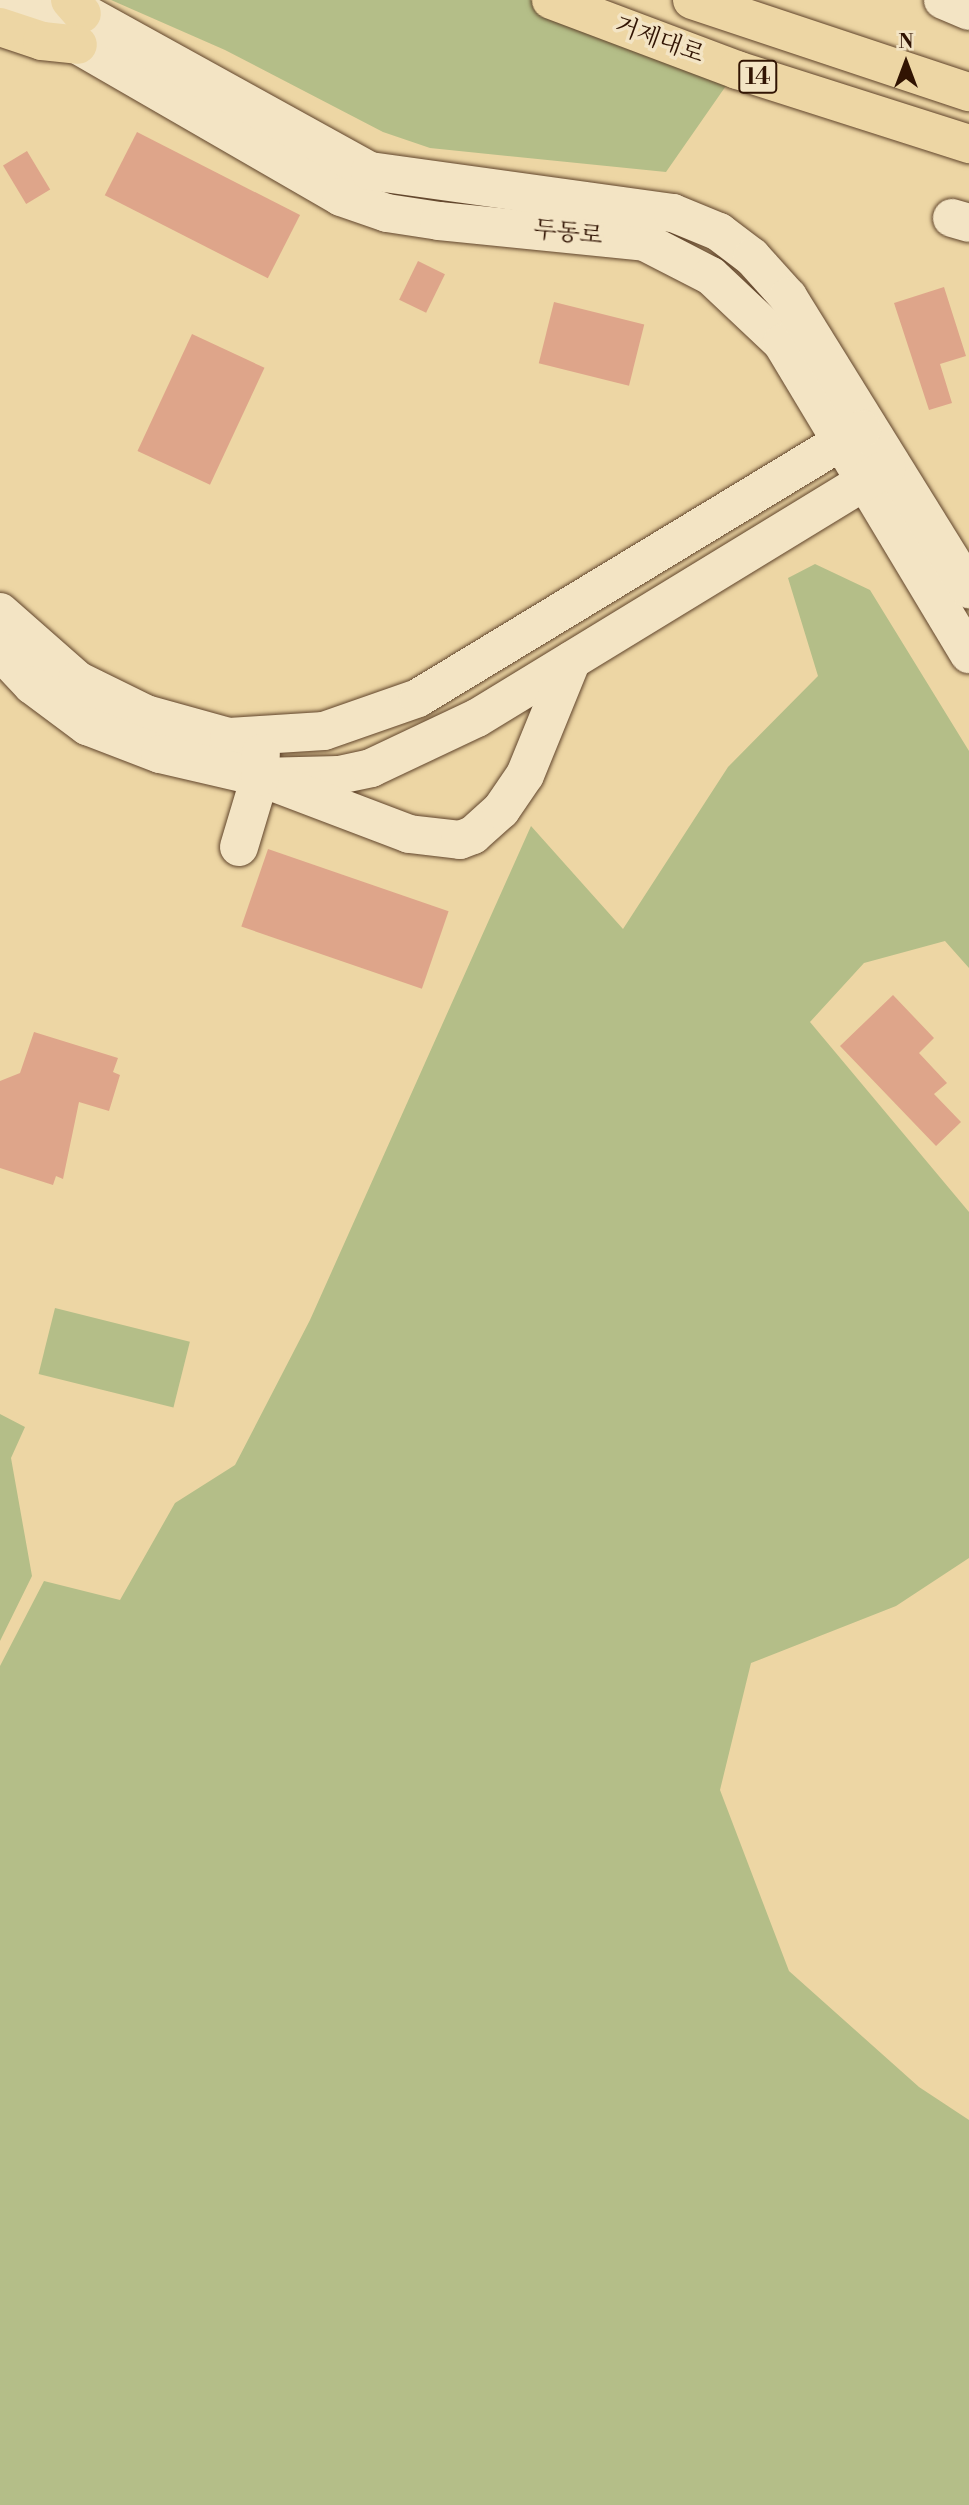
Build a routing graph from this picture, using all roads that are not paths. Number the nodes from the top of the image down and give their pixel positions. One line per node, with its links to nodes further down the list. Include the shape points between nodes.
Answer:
1 (16, 0): 8 (street, 두동로)
2 (530, 0): 10 (highway)
3 (551, 0): 10 (highway, 거제대로 / 14)
4 (692, 0): 11 (highway, 거제대로 / 14)
5 (771, 0): 11 (highway)
6 (943, 0): 7 (street)
7 (969, 11)
8 (73, 15): 9 (highway, via 42,41); 13 (street, 두동로, via 370,171 673,213 719,232 752,257 788,297)
9 (0, 27)
10 (644, 35): 12 (highway, 거제대로 / 14)
11 (969, 91)
12 (969, 144)
13 (855, 433): 14 (street, 두동로); 20 (street, via 418,698 336,728)
14 (879, 473): 15 (street, 두동로); 18 (street, 두동로); 19 (street)
15 (969, 589)
16 (0, 612): 20 (street, via 77,680 146,714 190,730)
17 (0, 651): 21 (street, via 32,685 87,726 209,769)
18 (969, 654)
19 (572, 660): 21 (street, via 477,718 371,768 309,779); 21 (street, via 525,775 501,810 473,835 446,839 373,824)
20 (262, 737): 21 (street)
21 (260, 777): 22 (street)
22 (239, 847)

